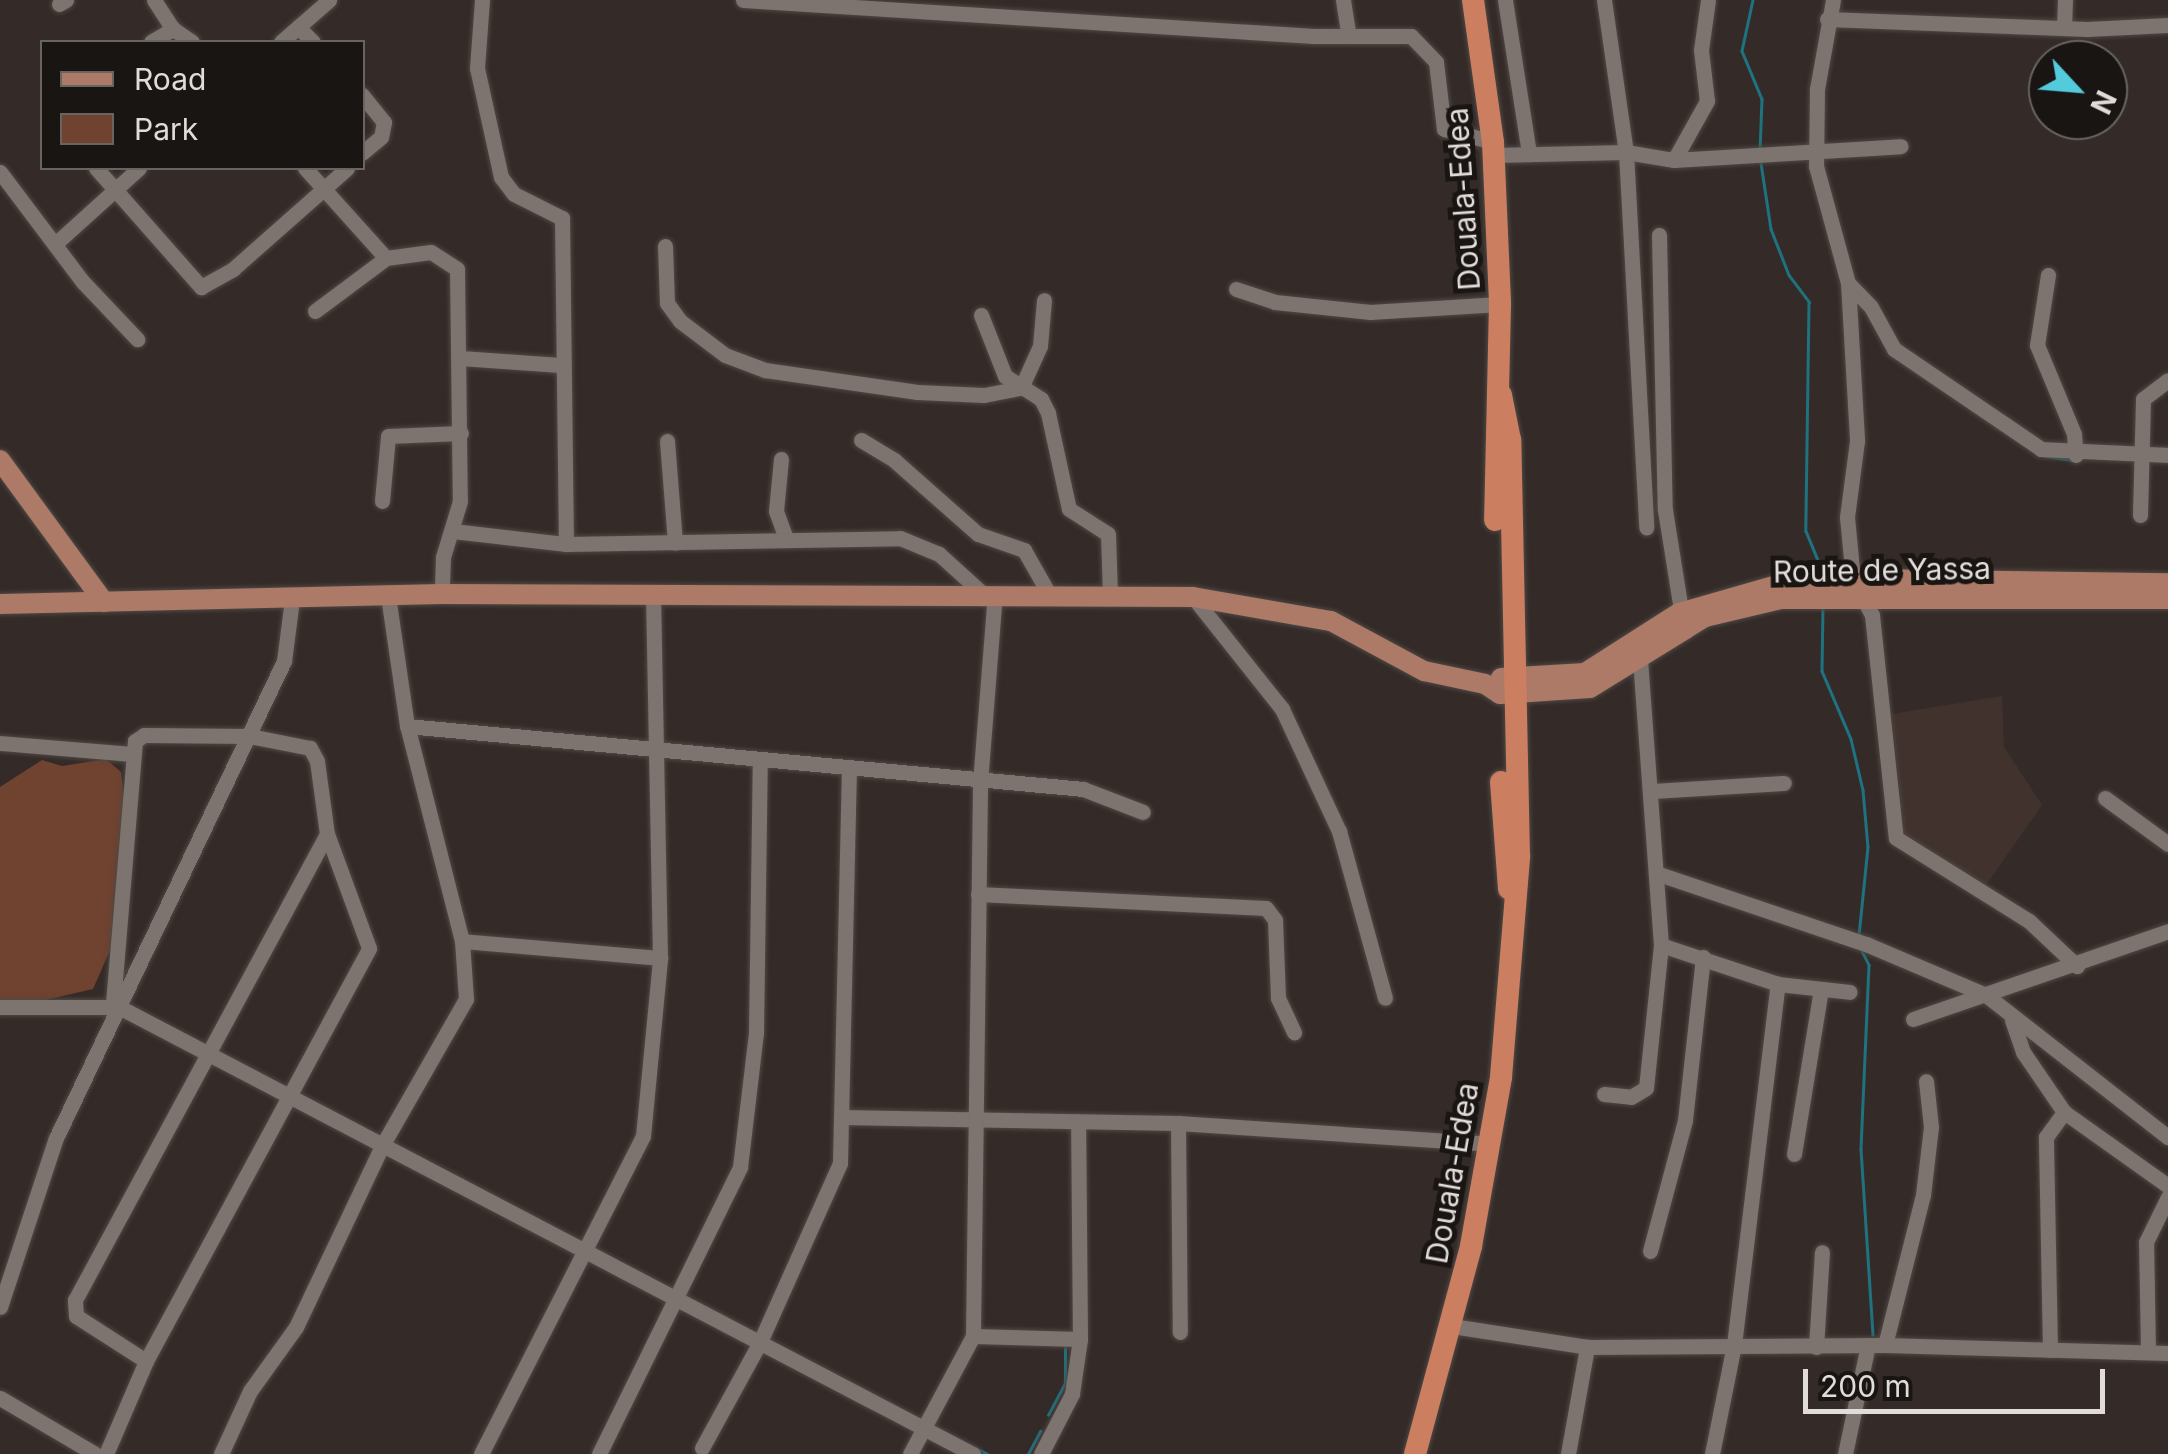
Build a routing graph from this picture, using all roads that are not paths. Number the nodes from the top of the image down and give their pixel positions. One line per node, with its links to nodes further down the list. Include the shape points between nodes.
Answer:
1 (154, 0): 15 (street)
2 (329, 0): 14 (street)
3 (482, 0): 50 (street, via 477,68 501,177 514,194 562,218)
4 (744, 0): 17 (street)
5 (1344, 0): 17 (street)
6 (1473, 0): 24 (highway, Douala-Edea)
7 (1506, 0): 28 (street)
8 (1604, 0): 27 (street)
9 (1708, 0): 29 (street, via 1701,50 1707,101)
10 (1833, 0): 12 (street)
11 (2065, 0): 16 (street)
12 (1827, 20): 16 (street); 26 (street)
13 (2168, 26): 16 (street)
14 (298, 27): 20 (street); 21 (street)
15 (173, 28): 18 (street); 19 (street)
16 (2064, 28)
17 (1349, 36): 24 (street, via 1421,40 1436,62 1444,129)
18 (154, 40)
19 (189, 40)
20 (283, 40)
21 (311, 40)
22 (365, 99): 25 (street, via 384,122 381,137)
23 (1900, 146): 26 (street)
24 (1493, 148): 28 (street); 45 (highway, Douala-Edea)
25 (365, 150)
26 (1815, 151): 29 (street); 42 (street)
27 (1626, 152): 28 (street); 29 (street); 63 (street)
28 (1529, 154)
29 (1674, 160)
30 (98, 170): 35 (street)
31 (136, 170): 35 (street)
32 (307, 170): 36 (street)
33 (345, 170): 36 (street)
34 (0, 172): 38 (street)
35 (114, 188): 36 (street, via 201,287 233,269); 38 (street)
36 (325, 188): 40 (street)
37 (1659, 235): 82 (street, via 1665,510)
38 (56, 244): 48 (street)
39 (665, 246): 52 (street, via 667,303 725,355 765,370 917,392 984,395)
40 (386, 258): 46 (street); 49 (street, via 432,252 457,269)
41 (2048, 275): 56 (street, via 2037,345 2074,434)
42 (1848, 283): 56 (street, via 1871,307 1894,350 2041,449); 69 (street, via 1856,441 1847,517)
43 (1236, 289): 45 (street, via 1275,302 1370,312)
44 (1044, 300): 52 (street, via 1040,346)
45 (1500, 304): 84 (highway, Douala-Edea, via 1501,394 1493,441)
46 (315, 311)
47 (981, 315): 52 (street, via 998,366)
48 (136, 339)
49 (461, 358): 50 (street); 53 (street)
50 (560, 366): 67 (street)
51 (2168, 380): 57 (street, via 2143,399)
52 (1021, 388): 74 (street, via 1041,399 1048,413 1069,509 1108,534)
53 (460, 434): 61 (street, via 388,436); 64 (street)
54 (861, 440): 73 (street, via 894,460 978,534 1024,550)
55 (667, 441): 66 (street)
56 (2076, 455): 57 (street)
57 (2140, 455): 58 (street); 62 (street)
58 (2168, 455)
59 (781, 459): 65 (street, via 776,511)
60 (0, 460): 80 (main road)
61 (382, 501)
62 (2140, 515)
63 (1646, 527)
64 (453, 531): 67 (street); 71 (street, via 443,558)
65 (786, 539): 66 (street); 72 (street, via 921,543)
66 (675, 543): 67 (street)
67 (566, 544)
68 (2168, 583): 70 (main road, Route de Yassa)
69 (1859, 587): 70 (main road, Route de Yassa); 82 (main road, Route de Yassa, via 1736,592); 106 (street, via 1899,844 2029,920)
70 (2139, 590): 79 (main road, Route de Yassa)
71 (442, 594): 75 (main road); 76 (main road)
72 (988, 594): 73 (main road); 76 (main road); 92 (street)
73 (1049, 594): 74 (main road)
74 (1110, 594): 77 (main road)
75 (388, 596): 78 (main road); 85 (street)
76 (653, 596): 88 (street)
77 (1193, 597): 84 (main road, via 1332,620 1424,671); 111 (street, via 1282,709 1339,831)
78 (292, 598): 80 (main road); 86 (street, via 284,661)
79 (2168, 599)
80 (104, 602): 81 (main road)
81 (0, 604)
82 (1681, 620): 83 (main road, Route de Yassa); 84 (main road, Route de Yassa, via 1602,668)
83 (1640, 660): 84 (main road, Route de Yassa, via 1590,688); 94 (street)
84 (1503, 686): 128 (highway, Douala-Edea, via 1502,856 1511,897)
85 (408, 726): 88 (street); 102 (street)
86 (250, 736): 89 (street, via 144,735); 97 (street, via 314,753); 112 (street)
87 (0, 743): 89 (street)
88 (655, 751): 90 (street); 105 (street)
89 (131, 754): 112 (street)
90 (760, 760): 91 (street); 135 (street, via 748,1127 730,1195)
91 (849, 769): 92 (street); 122 (street)
92 (980, 782): 96 (street, via 1083,790); 100 (street)
93 (1784, 783): 94 (street)
94 (1652, 791): 99 (street)
95 (2105, 798): 98 (street)
96 (1143, 812)
97 (327, 834): 117 (street); 120 (street, via 369,948)
98 (2168, 844)
99 (1656, 873): 103 (street); 110 (street, via 1866,944)
100 (978, 894): 116 (street, via 1266,908 1275,920 1278,998); 123 (street)
101 (2164, 936): 106 (street)
102 (462, 941): 105 (street); 127 (street, via 466,999)
103 (1661, 946): 104 (street); 119 (street, via 1646,1088 1631,1096)
104 (1703, 957): 107 (street); 133 (street, via 1685,1120)
105 (660, 958): 132 (street, via 643,1136)
106 (2077, 966): 110 (street)
107 (1778, 984): 108 (street); 142 (street)
108 (1821, 990): 109 (street); 129 (street)
109 (1850, 992)
110 (1986, 995): 114 (street); 115 (street)
111 (1385, 998)
112 (116, 1006): 113 (street); 117 (street); 136 (street, via 56,1138)
113 (0, 1007)
114 (1913, 1019)
115 (2012, 1020): 121 (street, via 2023,1052); 126 (street)
116 (1294, 1032)
117 (211, 1052): 120 (street); 149 (street, via 75,1300 76,1316)
118 (1926, 1081): 143 (street, via 1931,1127 1922,1195)
119 (1604, 1094)
120 (292, 1096): 127 (street); 149 (street)
121 (2064, 1112): 130 (street); 146 (street, via 2046,1138)
122 (841, 1117): 123 (street); 141 (street, via 836,1181)
123 (975, 1120): 124 (street); 139 (street)
124 (1078, 1122): 125 (street); 140 (street)
125 (1178, 1123): 128 (street); 138 (street)
126 (2168, 1137)
127 (384, 1144): 132 (street); 155 (street, via 296,1326 250,1391)
128 (1491, 1144): 137 (highway, Douala-Edea)
129 (1794, 1154)
130 (2168, 1186)
131 (2168, 1197): 147 (street, via 2146,1242)
132 (588, 1251): 135 (street); 156 (street)
133 (1650, 1251)
134 (1822, 1252): 145 (street)
135 (677, 1298): 141 (street); 157 (street)
136 (0, 1307)
137 (1452, 1326): 144 (street); 161 (highway, Douala-Edea)
138 (1180, 1332)
139 (973, 1336): 140 (street); 151 (street)
140 (1080, 1340): 160 (street, via 1072,1394)
141 (760, 1342): 151 (street); 152 (street)
142 (1734, 1345): 144 (street); 145 (street); 163 (street)
143 (1876, 1345): 145 (street); 146 (street); 164 (street)
144 (1587, 1347): 162 (street)
145 (1816, 1347)
146 (2050, 1350): 147 (street)
147 (2148, 1352): 148 (street)
148 (2168, 1352)
149 (146, 1361): 154 (street)
150 (0, 1398): 153 (street)
151 (922, 1427): 158 (street); 159 (street)
152 (702, 1448)
153 (95, 1454)
154 (106, 1454)
155 (221, 1454)
156 (481, 1454)
157 (599, 1454)
158 (910, 1454)
159 (973, 1454)
160 (1041, 1454)
161 (1415, 1454)
162 (1568, 1454)
163 (1712, 1454)
164 (1845, 1454)

